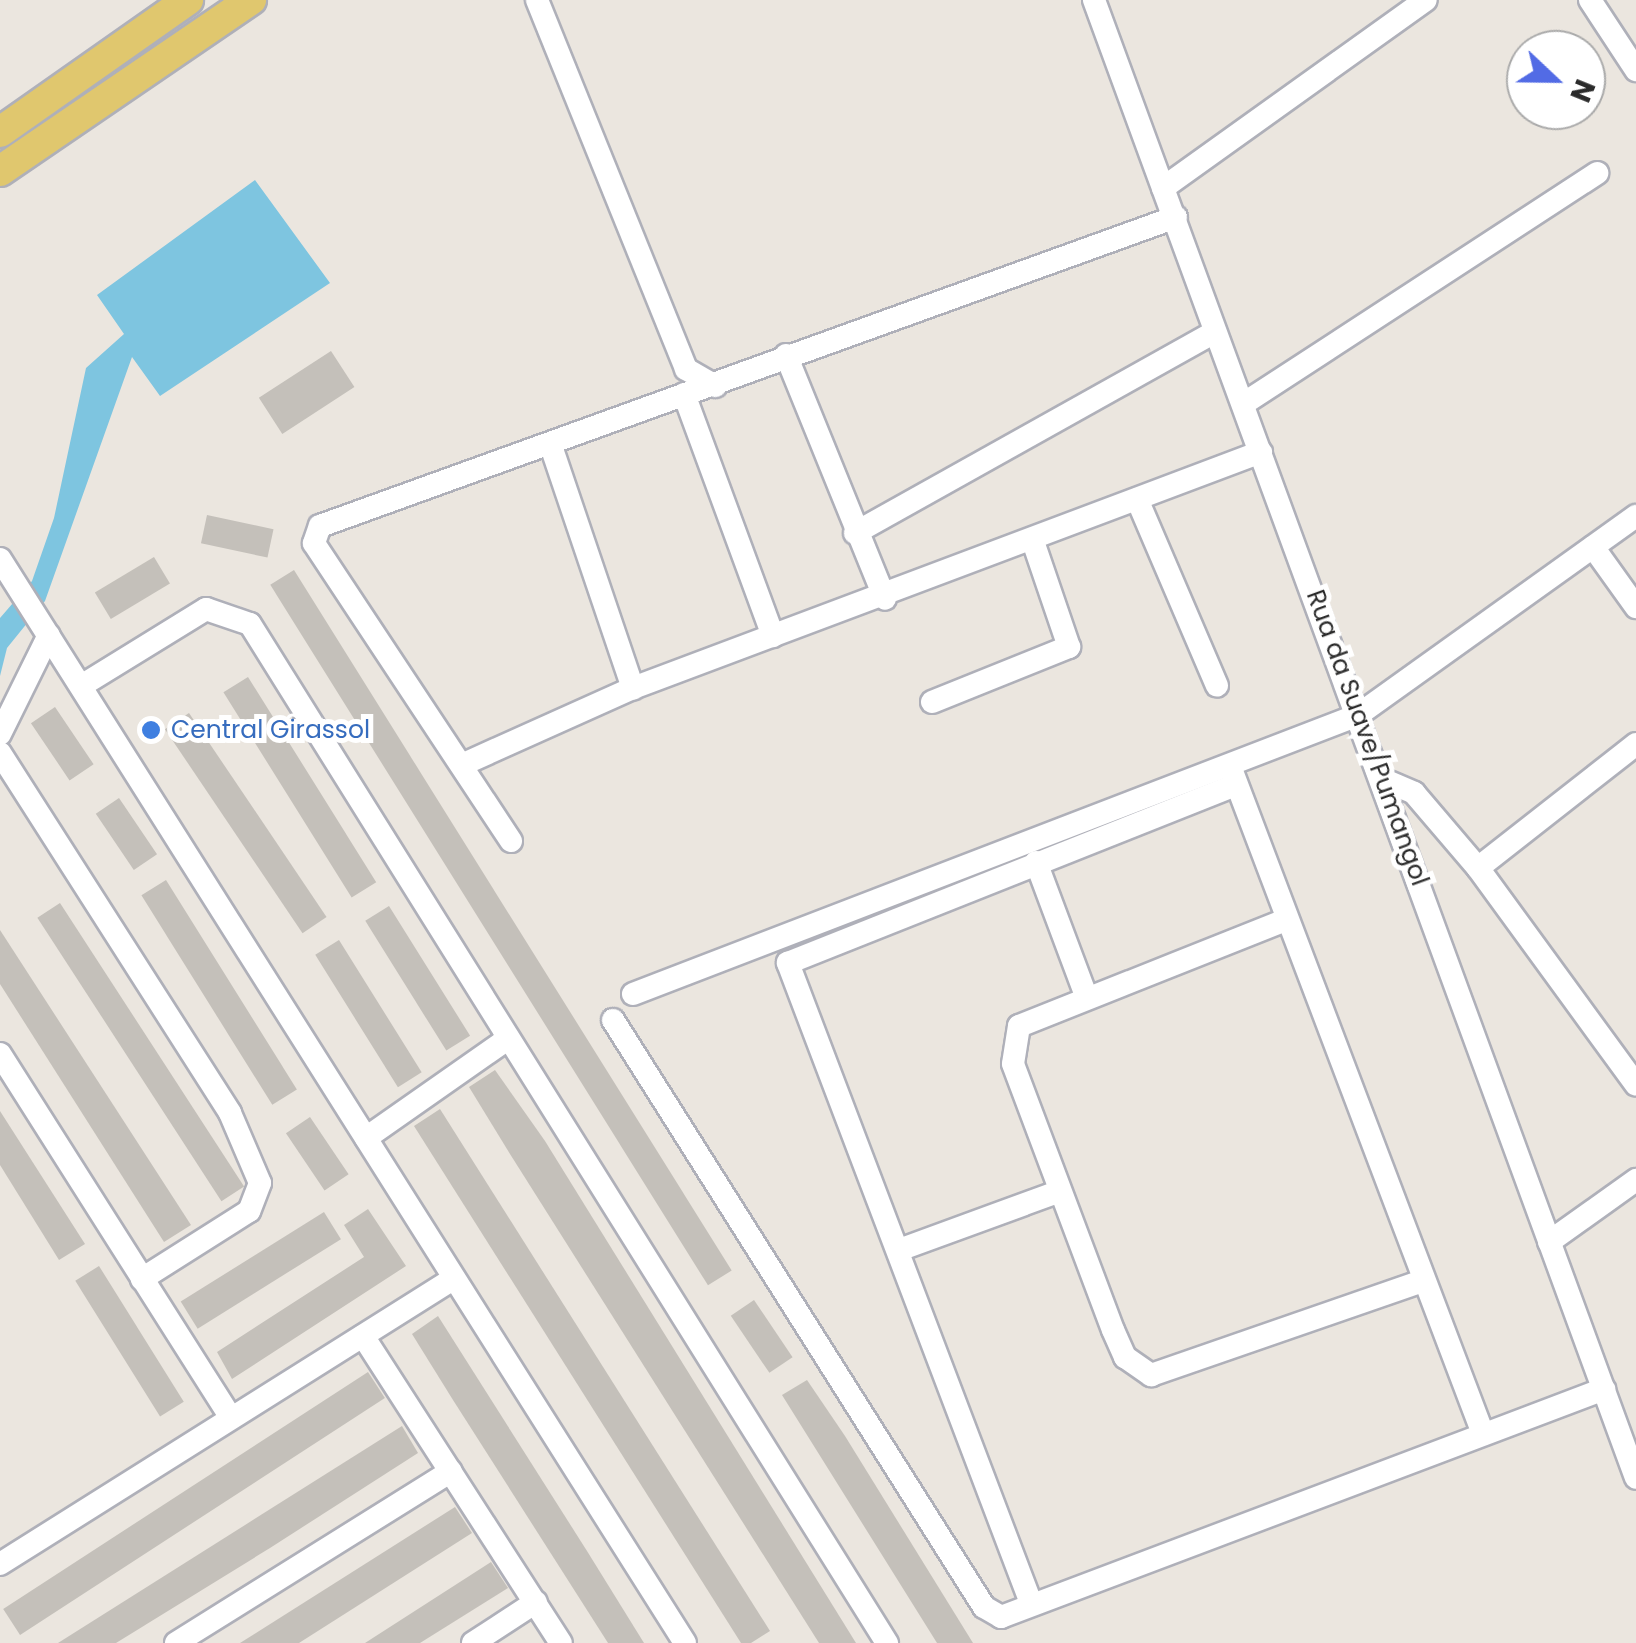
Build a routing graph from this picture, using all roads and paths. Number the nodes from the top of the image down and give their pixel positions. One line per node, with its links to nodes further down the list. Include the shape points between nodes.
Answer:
1 (188, 0): 8 (main road)
2 (251, 0): 9 (main road)
3 (537, 0): 15 (street, via 686,370)
4 (1094, 0): 11 (street, Rua da Suave/Pumangol)
5 (1426, 0): 11 (street)
6 (1590, 0): 7 (street)
7 (1636, 70)
8 (0, 132)
9 (0, 172)
10 (1596, 173): 17 (street)
11 (1163, 188): 12 (street, Rua da Suave/Pumangol)
12 (1176, 218): 13 (street, Rua da Suave/Pumangol); 14 (street)
13 (1215, 332): 17 (street, Rua da Suave/Pumangol); 22 (street)
14 (786, 355): 15 (street); 22 (street)
15 (715, 386): 16 (street)
16 (684, 394): 18 (street); 29 (street)
17 (1243, 404): 19 (street, Rua da Suave/Pumangol)
18 (551, 446): 32 (street); 38 (street, via 314,533)
19 (1261, 452): 20 (street); 34 (street, Rua da Suave/Pumangol)
20 (1137, 498): 23 (street); 31 (street)
21 (1636, 516): 24 (street)
22 (855, 533): 26 (street)
23 (1032, 541): 26 (street); 33 (street, via 1069,647)
24 (1592, 547): 27 (street); 34 (street)
25 (0, 559): 28 (street)
26 (885, 598): 29 (street)
27 (1636, 607)
28 (49, 636): 30 (street); 35 (street)
29 (772, 636): 32 (street)
30 (81, 686): 48 (street, via 206,609 241,615); 51 (street)
31 (1217, 686)
32 (633, 688): 38 (street)
33 (932, 702)
34 (1358, 715): 39 (street); 40 (street, Rua da Suave/Pumangol)
35 (0, 734)
36 (1636, 744): 43 (street)
37 (0, 753): 56 (street, via 230,1113 260,1182 249,1211)
38 (466, 763): 41 (street)
39 (1233, 775): 42 (street); 44 (street); 45 (street)
40 (1384, 780): 43 (street, via 1414,793); 54 (street, Rua da Suave/Pumangol)
41 (511, 841)
42 (1036, 862): 46 (street); 55 (street, via 788,964)
43 (1478, 868): 50 (street)
44 (1283, 922): 46 (street); 58 (street)
45 (633, 994)
46 (1086, 996): 53 (street, via 1019,1026 1012,1046)
47 (613, 1020): 67 (street, via 984,1607 1010,1616)
48 (506, 1040): 51 (street); 72 (street)
49 (0, 1054): 56 (street)
50 (1636, 1085)
51 (366, 1138): 57 (street)
52 (1636, 1180): 54 (street)
53 (1060, 1191): 55 (street); 58 (street, via 1125,1357 1151,1375)
54 (1549, 1242): 60 (street, Rua da Suave/Pumangol)
55 (900, 1250): 67 (street)
56 (142, 1279): 61 (street)
57 (454, 1279): 59 (street); 71 (street)
58 (1422, 1281): 62 (street)
59 (363, 1336): 61 (street); 63 (street)
60 (1604, 1390): 62 (street); 64 (street, Rua da Suave/Pumangol)
61 (230, 1416): 65 (street)
62 (1483, 1434): 67 (street)
63 (451, 1471): 66 (street); 68 (street)
64 (1636, 1478)
65 (0, 1564)
66 (536, 1602): 69 (street); 70 (street)
67 (1032, 1603)
68 (176, 1643)
69 (474, 1643)
70 (561, 1643)
71 (685, 1643)
72 (887, 1643)

